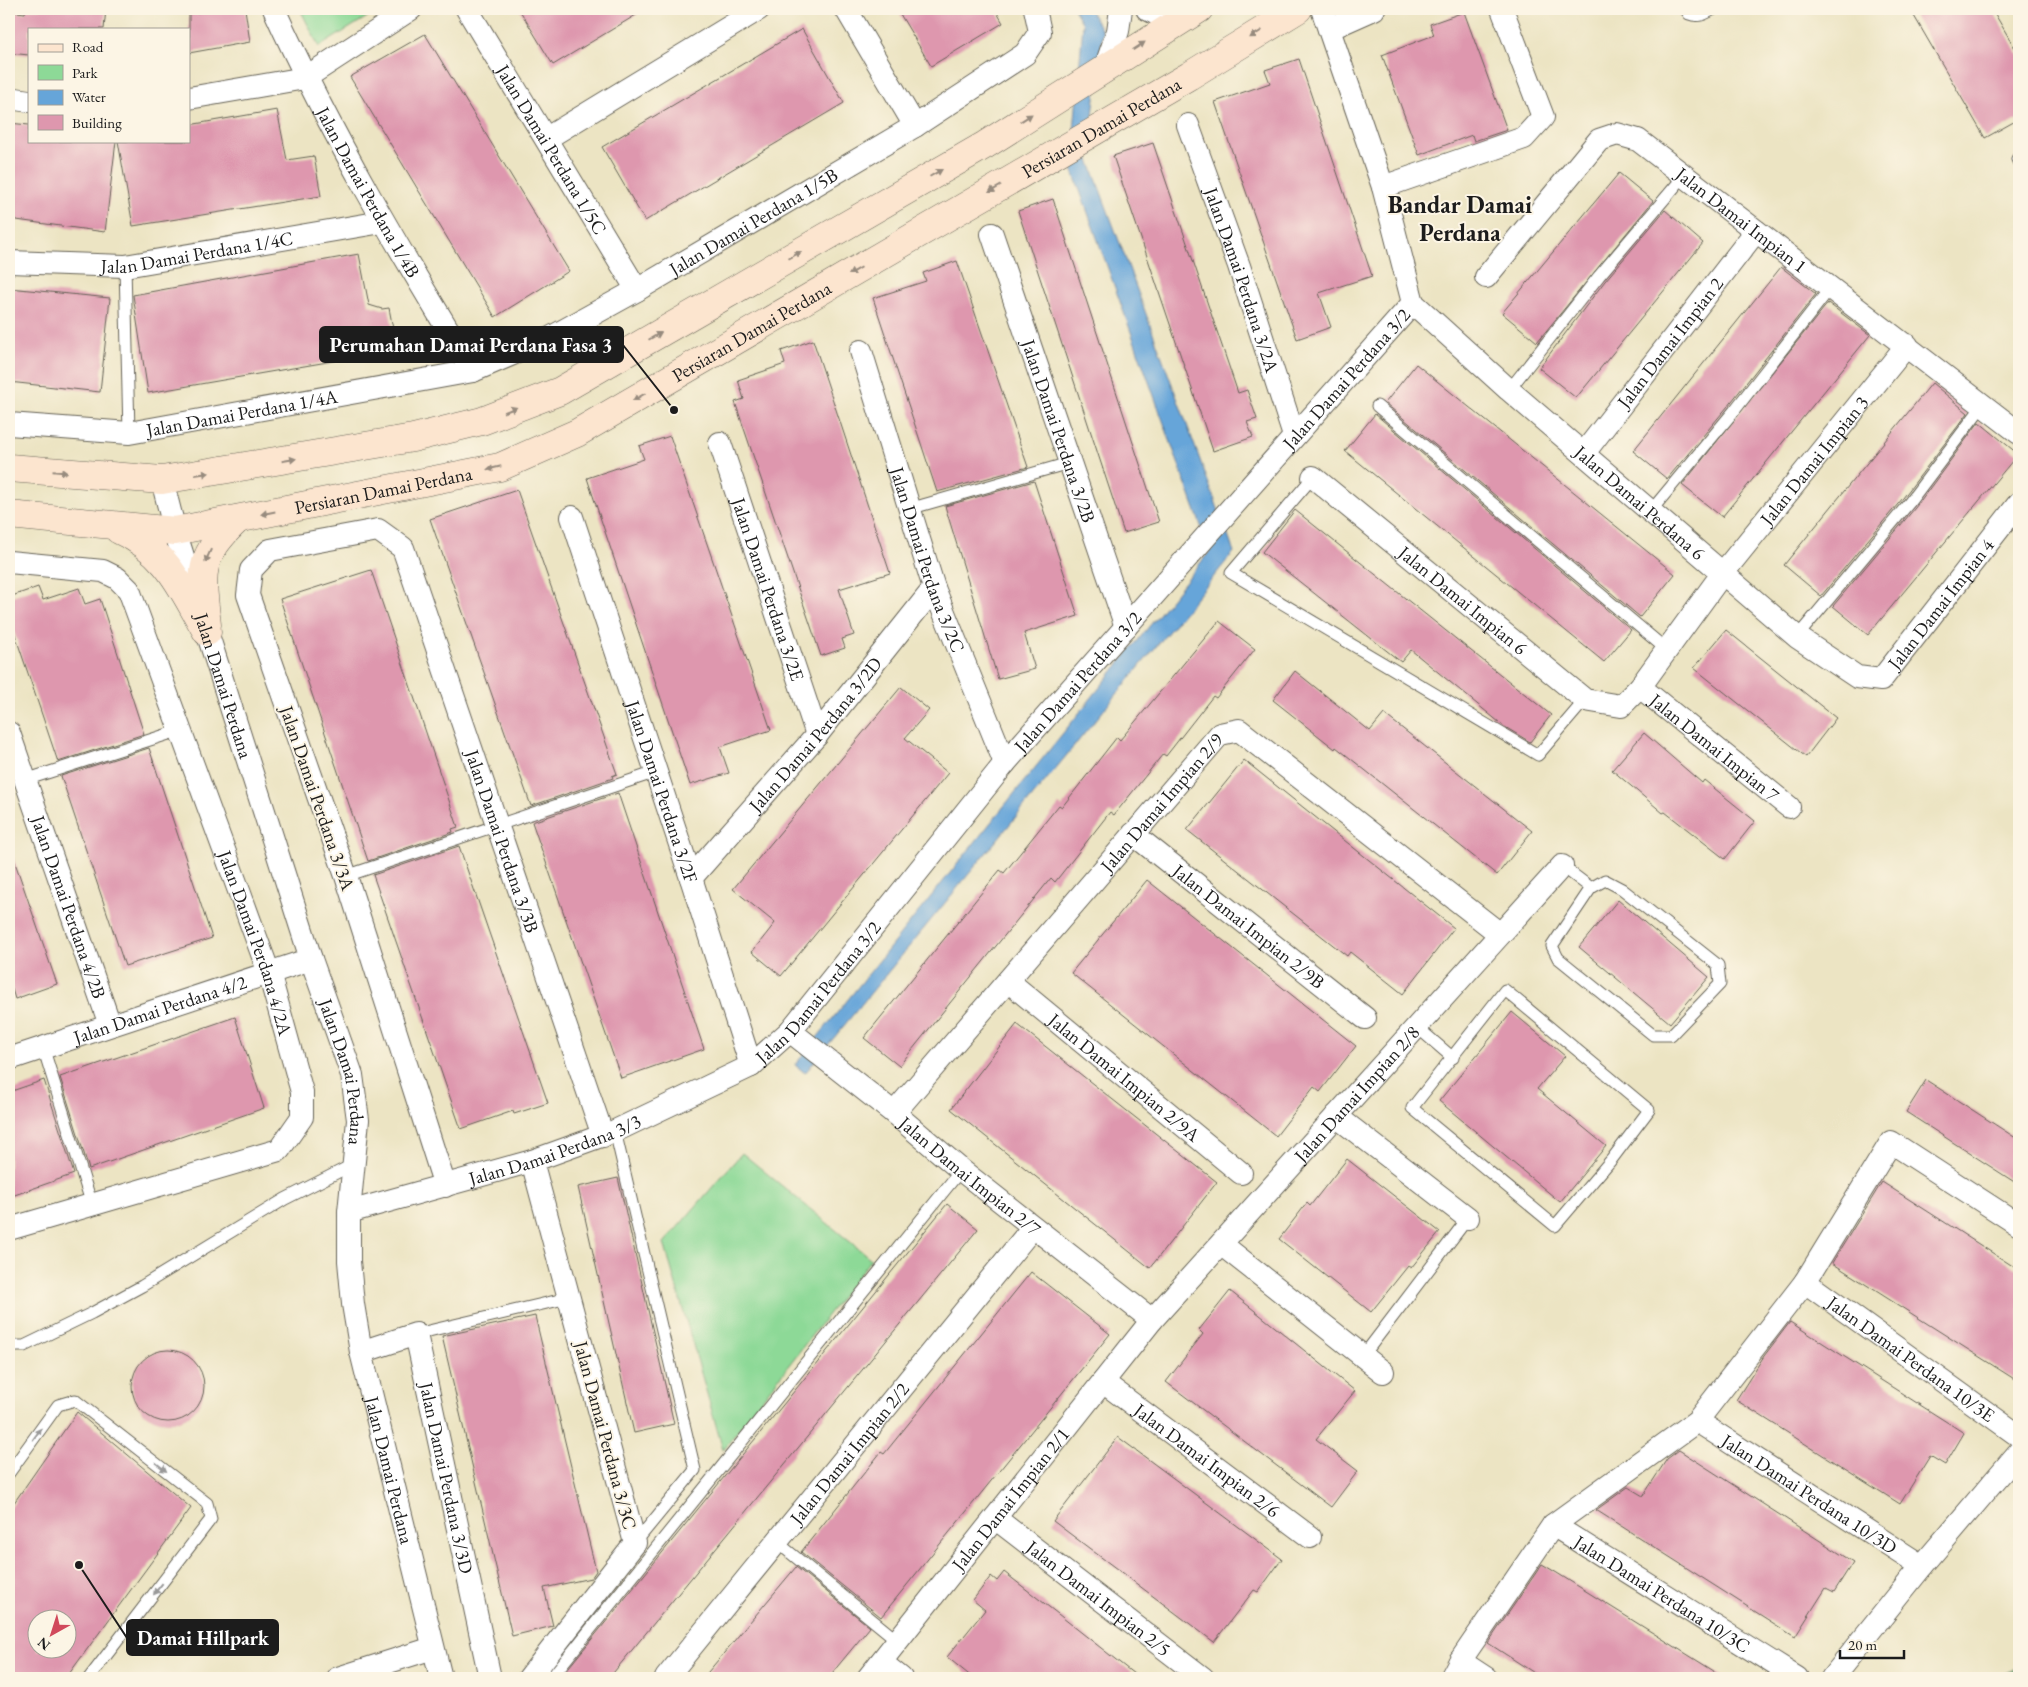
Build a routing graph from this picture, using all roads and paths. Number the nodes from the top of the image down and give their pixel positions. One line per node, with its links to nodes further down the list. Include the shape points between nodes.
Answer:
1 (274, 9): 18 (street, Jalan Damai Perdana 1/4B)
2 (411, 9): 18 (street)
3 (467, 9): 24 (street, Jalan Damai Perdana 1/5C)
4 (759, 9): 24 (street)
5 (846, 9): 23 (street)
6 (1036, 9): 23 (street, Jalan Damai Perdana 1/5B, via 1040,32 1025,54)
7 (1121, 9): 17 (street, via 1118,31)
8 (1147, 9): 16 (street)
9 (1199, 9): 16 (main road)
10 (1298, 9): 59 (main road, Persiaran Damai Perdana, one-way to 59, via 577,433 500,467)
11 (1374, 9): 15 (street)
12 (1502, 9): 28 (street, via 1543,118 1524,138)
13 (1685, 9): 14 (lane, via 1695,16)
14 (1714, 9)
15 (1326, 19): 28 (street)
16 (1174, 23): 17 (main road, one-way to 16)
17 (1105, 68): 53 (main road, one-way to 17, via 413,438 482,421 560,391 984,145)
18 (305, 78): 20 (street); 29 (street, Jalan Damai Perdana 1/4B)
19 (9, 98): 21 (street)
20 (190, 98)
21 (28, 101)
22 (1188, 125): 47 (street, Jalan Damai Perdana 3/2A, via 1239,266)
23 (915, 126): 36 (street, Jalan Damai Perdana 1/5B)
24 (547, 138): 36 (street, Jalan Damai Perdana 1/5C)
25 (2019, 156): 26 (lane)
26 (2019, 163)
27 (1684, 176): 30 (street, Jalan Damai Impian 1); 34 (street, Jalan Damai Impian 1, via 1638,140 1617,134 1599,140); 41 (lane)
28 (1383, 187): 37 (street)
29 (382, 222): 33 (street, Jalan Damai Perdana 1/4C); 40 (street, Jalan Damai Perdana 1/4B)
30 (1756, 231): 35 (street, Jalan Damai Impian 1); 49 (street, Jalan Damai Impian 2)
31 (992, 234): 50 (street, Jalan Damai Perdana 3/2B)
32 (9, 262): 33 (street, Jalan Damai Perdana 1/4C)
33 (125, 266): 45 (lane)
34 (1486, 277)
35 (1831, 287): 38 (street, Jalan Damai Impian 1); 56 (lane, via 1734,412)
36 (637, 290): 40 (street, Jalan Damai Perdana 1/5B, via 550,338)
37 (1413, 303): 41 (street, Jalan Damai Perdana 6); 47 (street, Jalan Damai Perdana 3/2)
38 (1907, 346): 42 (street, Jalan Damai Impian 1); 64 (street, Jalan Damai Impian 3)
39 (860, 351): 55 (street, Jalan Damai Perdana 3/2C)
40 (472, 372): 45 (street, Jalan Damai Perdana 1/4A)
41 (1509, 390): 49 (street, Jalan Damai Perdana 6)
42 (1983, 405): 46 (street, Jalan Damai Impian 1); 68 (lane, via 1909,503)
43 (1377, 406): 69 (lane)
44 (9, 424): 45 (street, Jalan Damai Perdana 1/4A)
45 (129, 433)
46 (2019, 433)
47 (1294, 436): 66 (street, Jalan Damai Perdana 3/2)
48 (720, 443): 76 (street, Jalan Damai Perdana 3/2E)
49 (1584, 453): 56 (street, Jalan Damai Perdana 6)
50 (1069, 463): 55 (lane); 66 (street, Jalan Damai Perdana 3/2B)
51 (9, 468): 53 (main road, one-way to 53)
52 (1313, 477): 72 (street, Jalan Damai Impian 6); 72 (lane, via 1231,572 1538,755)
53 (162, 480): 61 (street, Jalan Damai Perdana)
54 (2019, 503): 70 (street, Jalan Damai Impian 4)
55 (910, 509): 65 (street, Jalan Damai Perdana 3/2C)
56 (1650, 512): 64 (street, Jalan Damai Perdana 6)
57 (9, 515): 60 (main road, Persiaran Damai Perdana)
58 (572, 517): 79 (street, Jalan Damai Perdana 3/2F)
59 (238, 519): 61 (main road, Persiaran Damai Perdana); 67 (main road, one-way to 67, via 218,537 203,569)
60 (106, 524): 61 (main road, Persiaran Damai Perdana); 67 (main road, via 149,546 164,560)
61 (175, 531): 67 (street, Jalan Damai Perdana)
62 (403, 548): 81 (street, Jalan Damai Perdana 3/3B); 84 (street, Jalan Damai Perdana 3/3A, via 378,530 270,550 251,570 248,595)
63 (9, 562): 74 (street, Jalan Damai Perdana 4/2A, via 102,571 117,578 129,590)
64 (1722, 574): 68 (street, Jalan Damai Perdana 6); 69 (street, Jalan Damai Impian 3)
65 (934, 588): 76 (street, Jalan Damai Perdana 3/2D); 77 (street, Jalan Damai Perdana 3/2C)
66 (1126, 627): 77 (street, Jalan Damai Perdana 3/2)
67 (208, 632): 88 (street, Jalan Damai Perdana)
68 (1797, 637): 70 (street, Jalan Damai Perdana 6, via 1857,677)
69 (1668, 650): 71 (street, Jalan Damai Impian 3)
70 (1882, 680)
71 (1640, 687): 73 (street, Jalan Damai Impian 3); 80 (street, Jalan Damai Impian 7)
72 (1585, 700): 73 (street, Jalan Damai Impian 6)
73 (1621, 706)
74 (181, 730): 78 (lane); 89 (street, Jalan Damai Perdana 4/2A)
75 (9, 732): 78 (street, Jalan Damai Perdana 4/2B)
76 (817, 735): 85 (street, Jalan Damai Perdana 3/2D)
77 (1005, 763): 94 (street, Jalan Damai Perdana 3/2)
78 (17, 768): 92 (street, Jalan Damai Perdana 4/2B)
79 (656, 772): 81 (lane); 85 (street, Jalan Damai Perdana 3/2F)
80 (1789, 806)
81 (497, 826): 84 (lane); 101 (street, Jalan Damai Perdana 3/3B)
82 (1133, 834): 87 (street, Jalan Damai Impian 2/9, via 1220,734 1239,730); 90 (street, Jalan Damai Impian 2/9); 91 (street, Jalan Damai Impian 2/9B)
83 (1562, 866): 86 (lane); 87 (street, Jalan Damai Impian 2/8)
84 (346, 876): 106 (street, Jalan Damai Perdana 3/3A)
85 (692, 878): 98 (street, Jalan Damai Perdana 3/2F)
86 (1591, 888): 86 (lane, via 1605,880 1622,889 1718,965 1720,984 1671,1035 1653,1034 1558,958 1552,946)
87 (1500, 934): 93 (street, Jalan Damai Impian 2/8)
88 (311, 959): 89 (street, Jalan Damai Perdana 4/2); 103 (street, Jalan Damai Perdana, via 352,1075 358,1120)
89 (269, 972): 92 (street, Jalan Damai Perdana 4/2); 107 (street, Jalan Damai Perdana 4/2A, via 302,1092 302,1117 279,1150)
90 (1008, 981): 99 (street, Jalan Damai Impian 2/9); 105 (street, Jalan Damai Impian 2/9A)
91 (1365, 1018)
92 (110, 1025): 95 (street, Jalan Damai Perdana 4/2)
93 (1417, 1027): 96 (lane); 100 (street, Jalan Damai Impian 2/8)
94 (798, 1038): 98 (street, Jalan Damai Perdana 3/2); 99 (street, Jalan Damai Impian 2/7)
95 (43, 1047): 97 (street, Jalan Damai Perdana 4/2); 107 (lane)
96 (1453, 1058): 96 (lane, via 1505,990 1649,1110 1555,1226 1412,1108)
97 (9, 1059)
98 (751, 1066): 101 (street, Jalan Damai Perdana 3/3)
99 (894, 1113): 104 (street, Jalan Damai Impian 2/7)
100 (1336, 1116): 109 (street); 113 (street, Jalan Damai Impian 2/8)
101 (609, 1134): 102 (street, Jalan Damai Perdana 3/3); 131 (lane, via 695,1470)
102 (532, 1161): 106 (street, Jalan Damai Perdana 3/3); 115 (street, Jalan Damai Perdana 3/3C)
103 (354, 1164): 108 (street, Jalan Damai Perdana); 118 (lane, via 285,1199 92,1313 24,1346)
104 (961, 1170): 111 (street, Jalan Damai Impian 2/7); 143 (lane)
105 (1242, 1172)
106 (445, 1186): 108 (street, Jalan Damai Perdana 3/3)
107 (92, 1205): 112 (street, Jalan Damai Perdana 4/2A)
108 (350, 1212): 119 (street, Jalan Damai Perdana, via 348,1261)
109 (1468, 1218): 120 (lane)
110 (2019, 1224): 114 (street, via 1891,1142)
111 (1033, 1227): 116 (street, Jalan Damai Impian 2/7); 130 (street, Jalan Damai Impian 2/2)
112 (9, 1229)
113 (1221, 1244): 116 (street, Jalan Damai Impian 2/8); 120 (street)
114 (1805, 1282): 123 (street); 124 (street, Jalan Damai Perdana 10/3E)
115 (568, 1298): 117 (lane); 131 (street, Jalan Damai Perdana 3/3C)
116 (1152, 1320): 122 (street, Jalan Damai Impian 2/1)
117 (416, 1334): 119 (street); 141 (street, Jalan Damai Perdana 3/3D)
118 (9, 1346)
119 (361, 1352): 134 (street, Jalan Damai Perdana)
120 (1363, 1356): 121 (street)
121 (1383, 1372)
122 (1103, 1382): 127 (street, Jalan Damai Impian 2/1); 129 (street, Jalan Damai Impian 2/6)
123 (1697, 1421): 128 (street); 132 (street, Jalan Damai Perdana 10/3D)
124 (2019, 1436)
125 (2019, 1452): 132 (street)
126 (9, 1474): 138 (lane, one-way to 138, via 58,1405 75,1400 207,1503 211,1520)
127 (995, 1518): 133 (street, Jalan Damai Impian 2/1); 146 (street, Jalan Damai Impian 2/5)
128 (1553, 1525): 135 (street); 148 (street, Jalan Damai Perdana 10/3C)
129 (1310, 1537)
130 (777, 1542): 133 (lane); 144 (street, Jalan Damai Impian 2/2)
131 (635, 1543): 142 (street, Jalan Damai Perdana 3/3C)
132 (1922, 1566): 137 (street)
133 (898, 1641): 136 (street, Jalan Damai Impian 2/1)
134 (432, 1648): 139 (street); 140 (street, Jalan Damai Perdana)
135 (1455, 1669): 147 (street)
136 (875, 1670): 145 (street)
137 (1839, 1676)
138 (91, 1677)
139 (347, 1677)
140 (441, 1678)
141 (490, 1678)
142 (529, 1678)
143 (551, 1678)
144 (666, 1678)
145 (901, 1678)
146 (1203, 1678)
147 (1486, 1678)
148 (1796, 1678)

